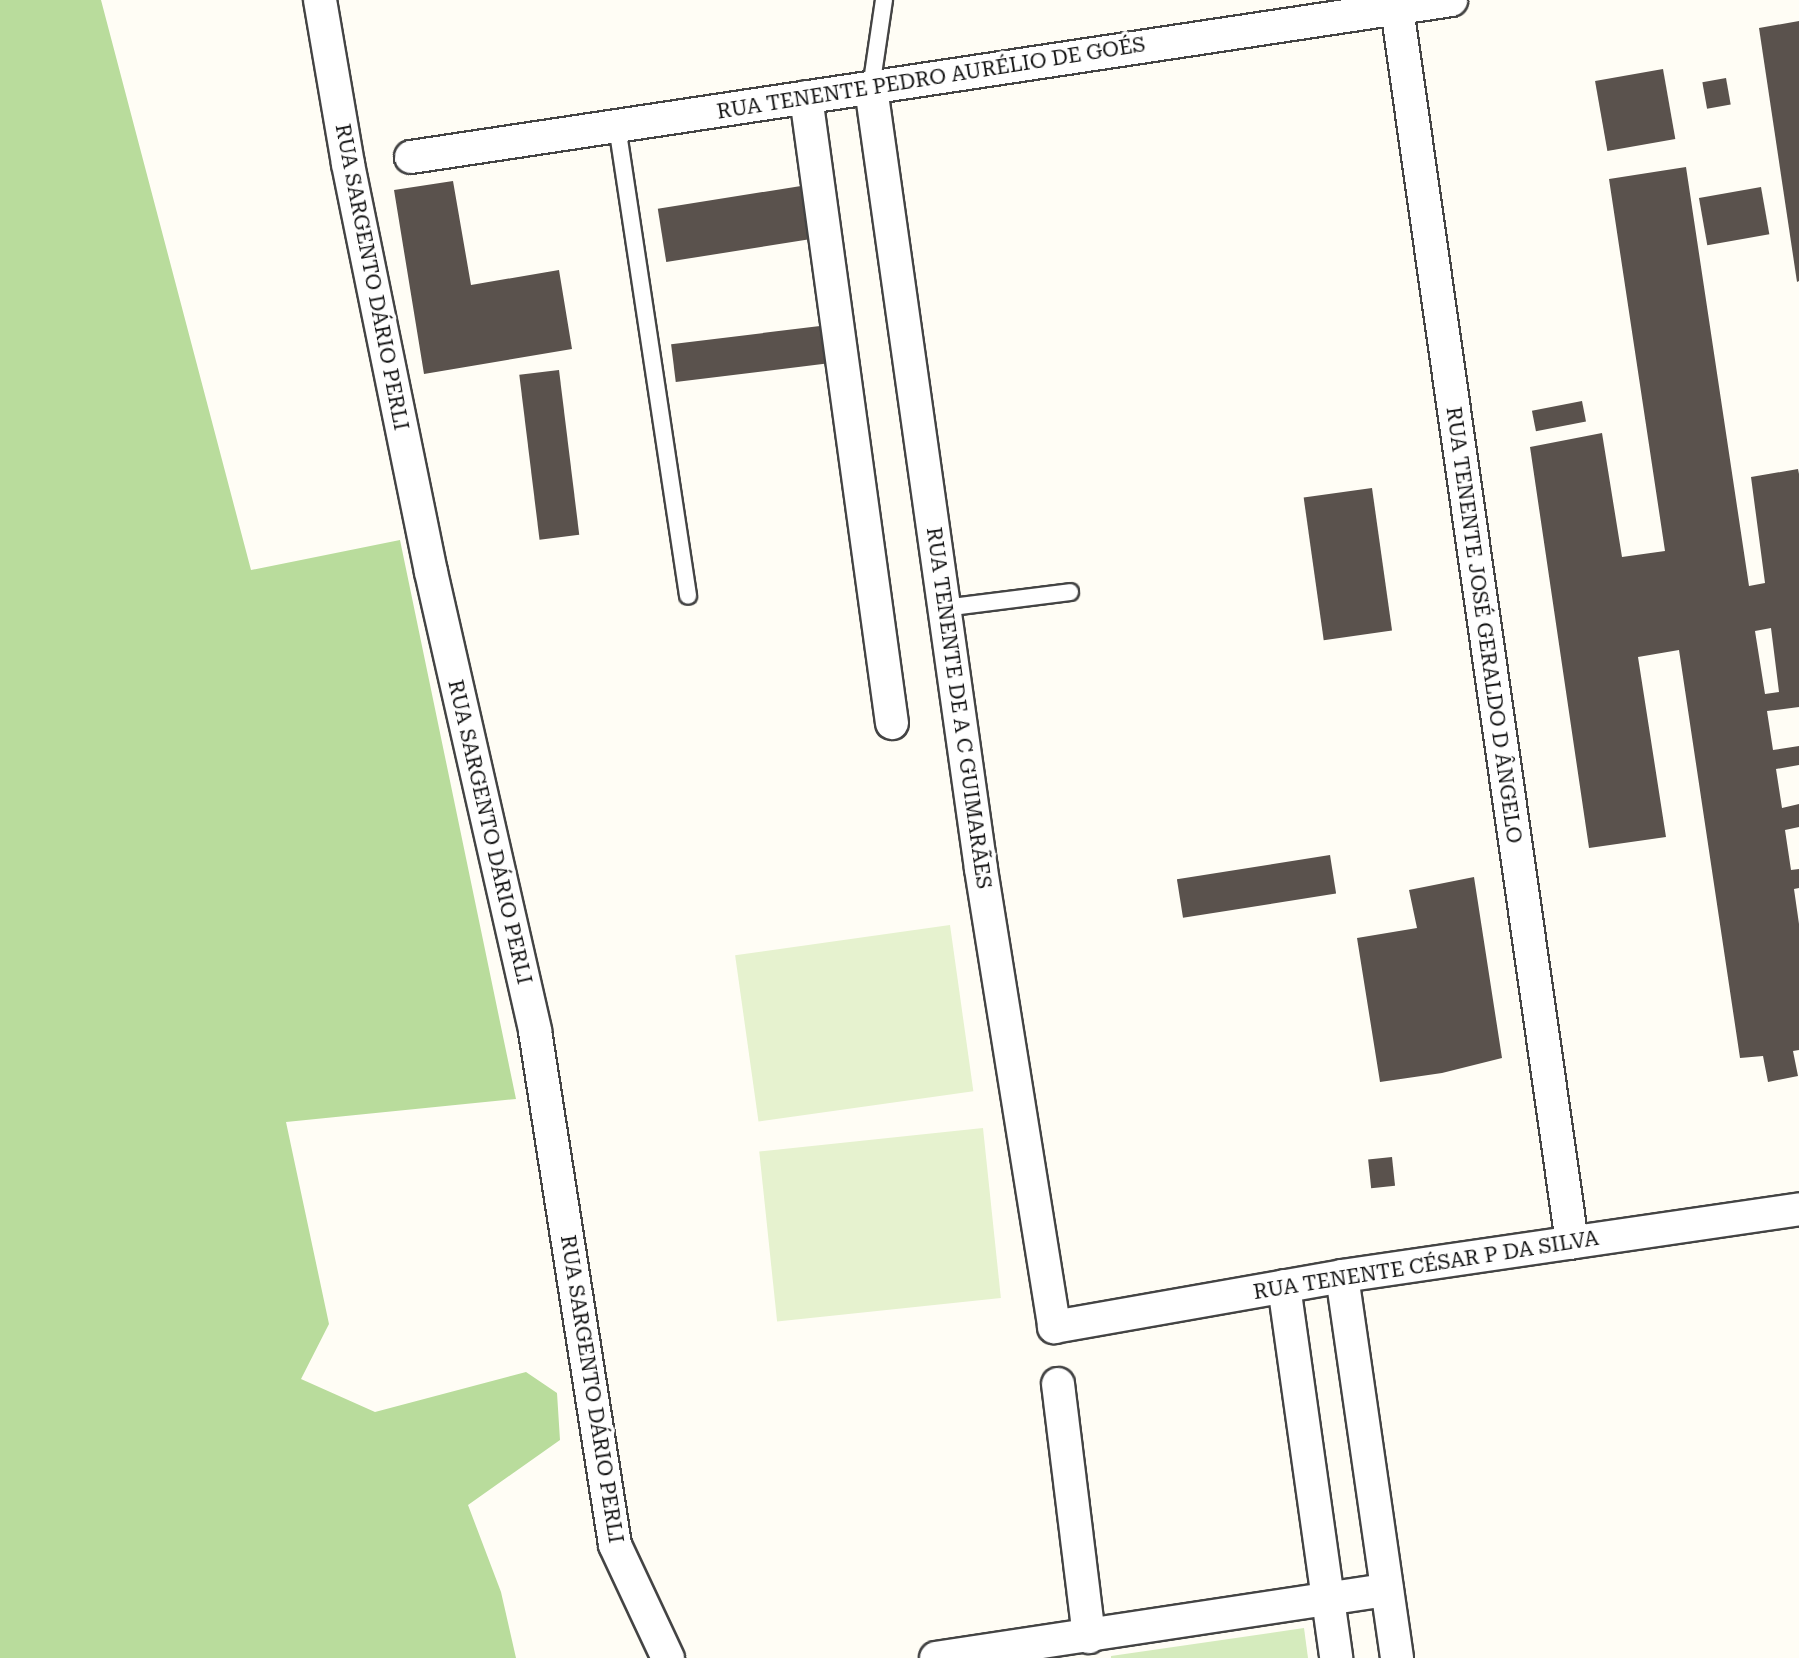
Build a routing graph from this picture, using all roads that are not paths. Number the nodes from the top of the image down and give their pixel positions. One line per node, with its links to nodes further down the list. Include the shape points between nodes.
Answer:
1 (320, 0): 22 (street, RUA SARGENTO DÁRIO PERLI, via 348,164 431,572 535,1031 615,1545)
2 (884, 0): 5 (lane)
3 (1451, 0): 4 (street, RUA TENENTE PEDRO AURÉLIO DE GOÉS)
4 (1397, 8): 5 (street, RUA TENENTE PEDRO AURÉLIO DE GOÉS); 14 (street, RUA TENENTE JOSÉ GERALDO D ÂNGELO)
5 (871, 88): 6 (street, RUA TENENTE PEDRO AURÉLIO DE GOÉS); 11 (street, RUA TENENTE DE A C GUIMARÃES)
6 (806, 97): 7 (street, RUA TENENTE PEDRO AURÉLIO DE GOÉS); 12 (street)
7 (617, 126): 8 (street, RUA TENENTE PEDRO AURÉLIO DE GOÉS); 10 (lane)
8 (411, 157)
9 (1070, 592): 11 (lane)
10 (688, 596)
11 (944, 608): 17 (street, RUA TENENTE DE A C GUIMARÃES)
12 (892, 723)
13 (1799, 1209): 14 (street, RUA TENENTE CÉSAR P DA SILVA)
14 (1572, 1242): 15 (street, RUA TENENTE CÉSAR P DA SILVA)
15 (1342, 1276): 16 (street, RUA TENENTE CÉSAR P DA SILVA); 19 (street)
16 (1284, 1286): 17 (street, RUA TENENTE CÉSAR P DA SILVA); 20 (street)
17 (1054, 1327)
18 (1058, 1384): 21 (street)
19 (1387, 1590): 20 (street); 25 (street)
20 (1327, 1601): 21 (street); 24 (street)
21 (1089, 1637): 23 (street)
22 (668, 1658)
23 (936, 1658)
24 (1336, 1658)
25 (1397, 1658)

